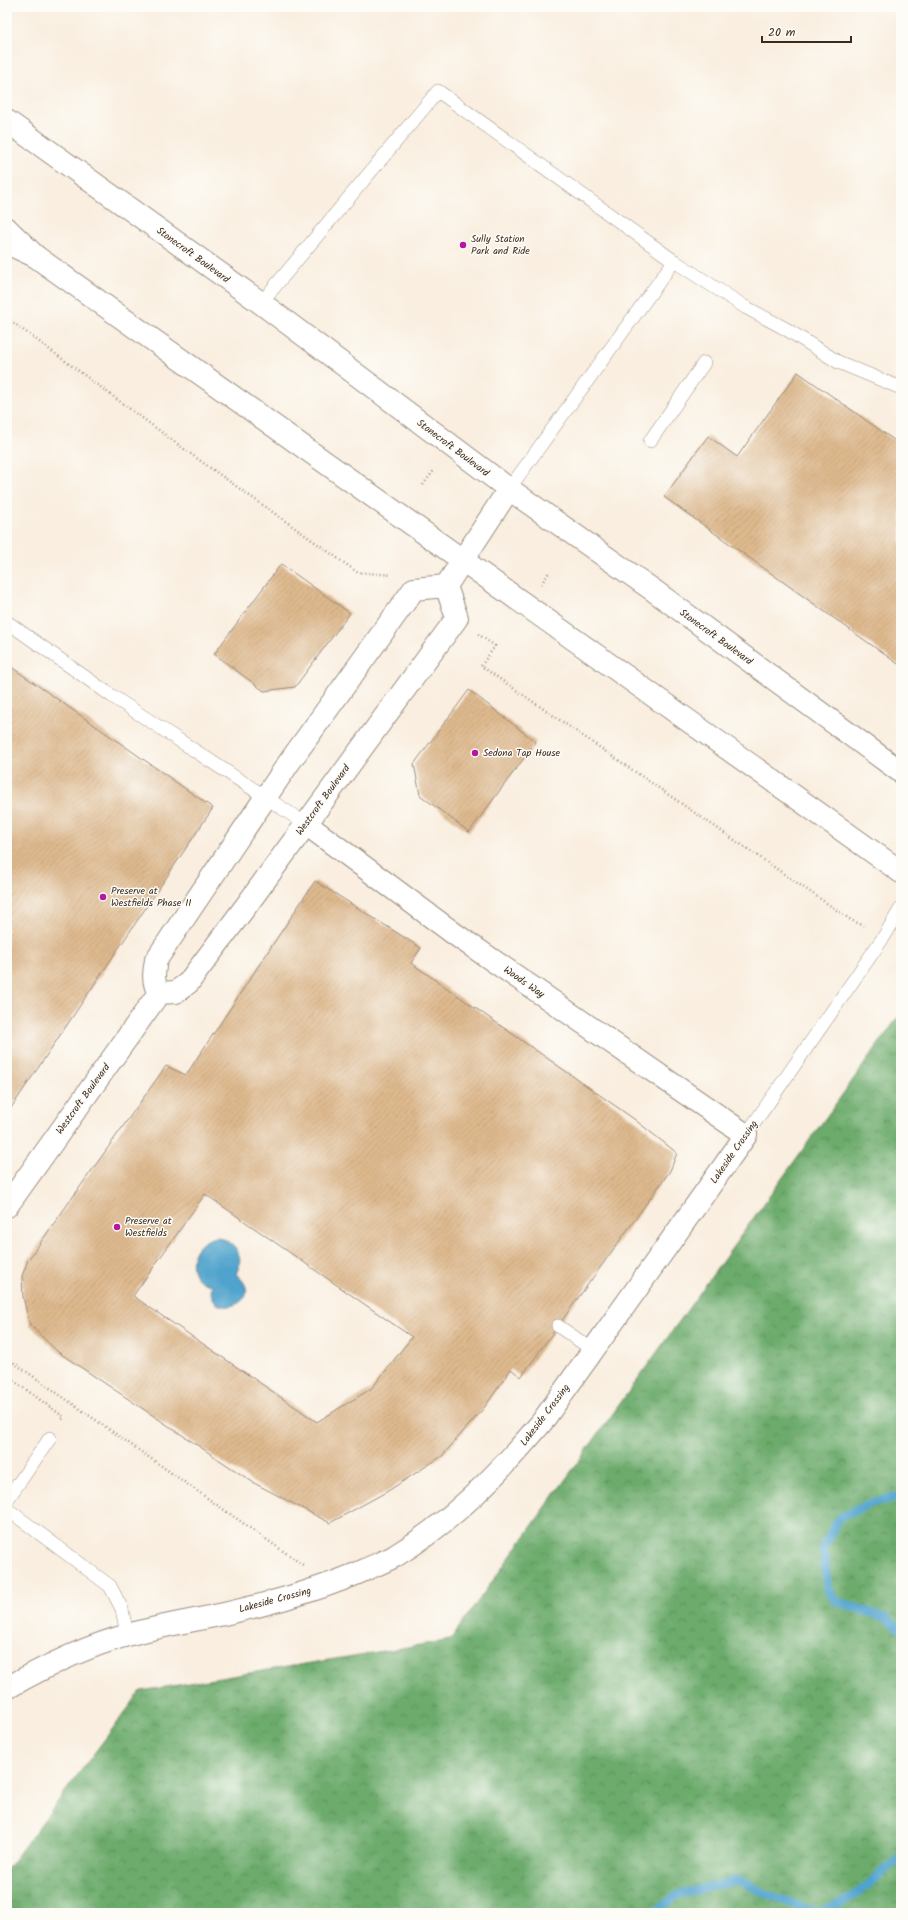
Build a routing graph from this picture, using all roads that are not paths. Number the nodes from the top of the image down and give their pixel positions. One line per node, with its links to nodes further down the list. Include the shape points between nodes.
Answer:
1 (7, 121): 6 (street, Stonecroft Boulevard)
2 (7, 228): 4 (street)
3 (7, 243): 4 (street)
4 (35, 256): 11 (street)
5 (674, 261): 6 (lane, via 438,91); 8 (lane, via 838,362); 10 (lane)
6 (261, 303): 10 (street, Stonecroft Boulevard)
7 (704, 363): 9 (lane)
8 (901, 388)
9 (650, 441)
10 (509, 489): 11 (street); 14 (street, Stonecroft Boulevard)
11 (462, 561): 12 (street); 17 (street)
12 (446, 586): 15 (street, via 414,589 370,647); 16 (street, Westcroft Boulevard, via 457,618)
13 (7, 622): 15 (lane, via 112,696)
14 (901, 772)
15 (266, 797): 16 (lane); 19 (street, via 156,960 155,986)
16 (306, 824): 19 (street, Westcroft Boulevard, via 188,983 176,992); 20 (street, Woods Way, via 456,935)
17 (901, 872)
18 (901, 908): 20 (lane, Lakeside Crossing)
19 (159, 993): 21 (street, Westcroft Boulevard)
20 (746, 1135): 23 (street, Lakeside Crossing)
21 (7, 1206)
22 (558, 1326): 23 (lane)
23 (593, 1350): 27 (street, Lakeside Crossing, via 542,1422 513,1456 473,1497 442,1523 395,1556 331,1584 293,1597)
24 (50, 1438): 25 (lane)
25 (7, 1500)
26 (7, 1509): 27 (lane, via 110,1586 122,1609)
27 (127, 1635): 28 (street, Lakeside Crossing, via 39,1670)
28 (7, 1688)

